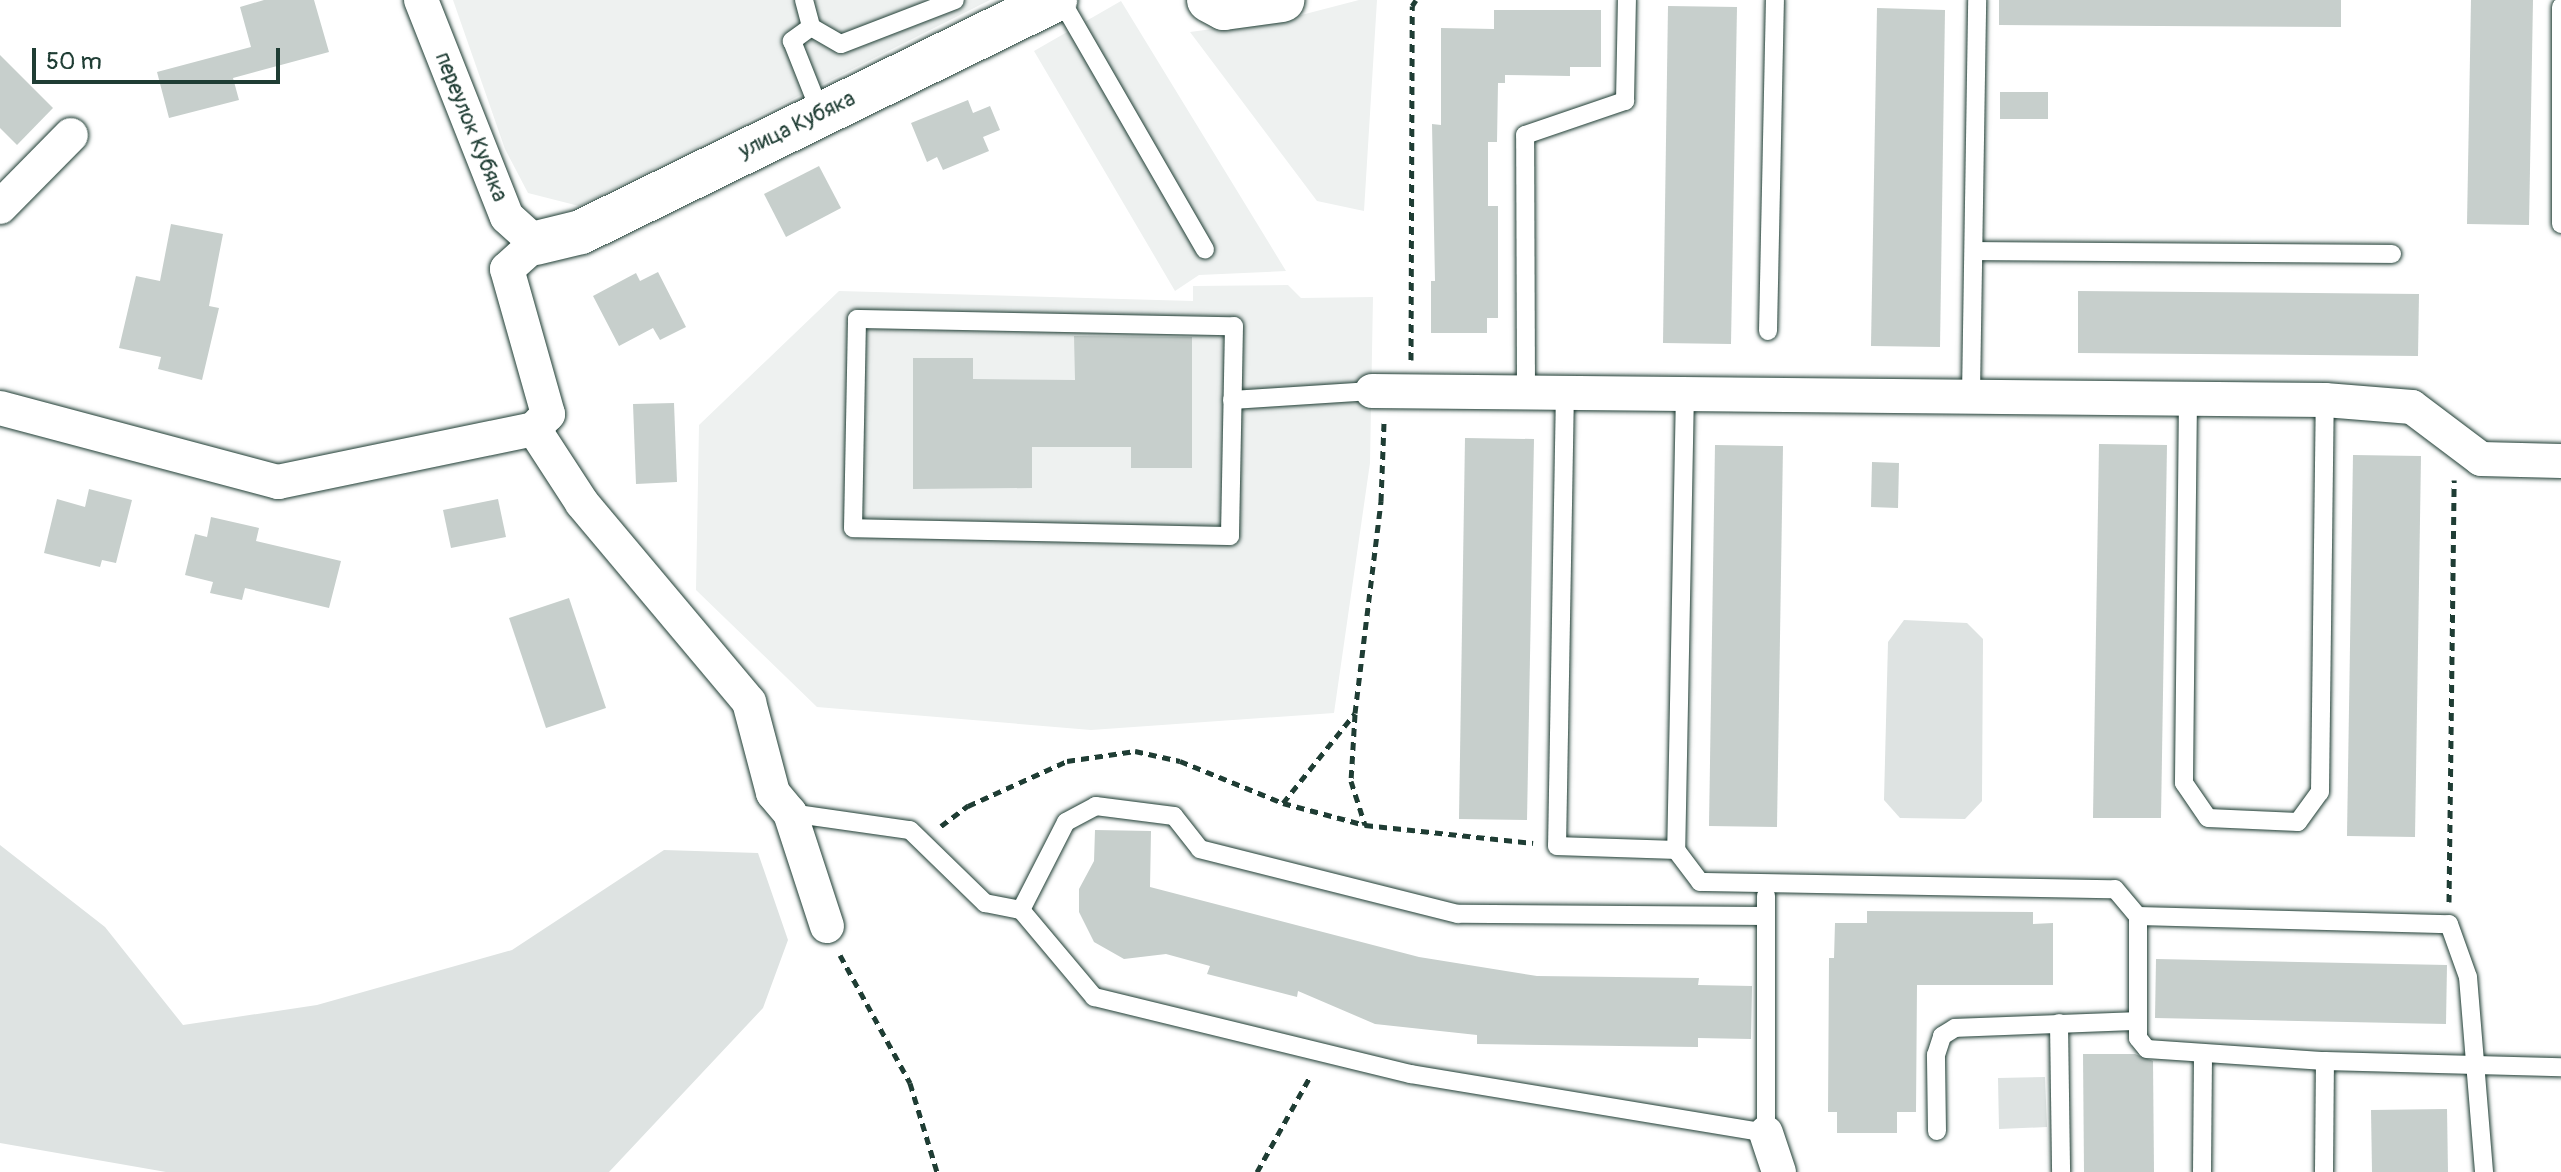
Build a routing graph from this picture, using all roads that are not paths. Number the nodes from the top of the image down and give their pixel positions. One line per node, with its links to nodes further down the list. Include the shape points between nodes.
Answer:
1 (421, 0): 16 (street, переулок Кубяка, via 507,217)
2 (804, 0): 11 (lane)
3 (955, 0): 11 (lane, via 841,44)
4 (1058, 0): 12 (street, улица Кубяка); 17 (lane)
5 (1209, 0): 6 (street, via 1224,8)
6 (1282, 0)
7 (1627, 0): 22 (lane, via 1625,101 1525,135)
8 (1775, 0): 20 (lane)
9 (1977, 0): 18 (lane)
10 (2561, 7): 15 (lane)
11 (811, 27): 12 (lane, via 792,41)
12 (821, 114): 16 (street, улица Кубяка, via 581,232)
13 (71, 135): 14 (street)
14 (0, 207)
15 (2561, 224)
16 (536, 243): 30 (street, via 507,269 548,414)
17 (1205, 249)
18 (1975, 251): 19 (lane); 25 (lane)
19 (2392, 254)
20 (1768, 331)
21 (1389, 390): 22 (street); 27 (lane)
22 (1526, 390): 23 (street)
23 (1565, 390): 24 (street); 33 (lane, via 1557,846)
24 (1685, 391): 25 (street); 33 (lane)
25 (1971, 394): 26 (street)
26 (2188, 397): 28 (street); 28 (lane, via 2184,783 2208,818 2298,822 2320,792)
27 (1232, 400): 27 (lane, via 1234,326 857,319 853,528 1230,536)
28 (2325, 400): 31 (street, via 2412,407 2481,459)
29 (0, 408): 30 (street, via 278,482)
30 (534, 429): 32 (street, via 582,503 749,702 773,793)
31 (2561, 461)
32 (790, 813): 35 (lane, via 910,830 985,903); 38 (street)
33 (1676, 850): 37 (lane, via 1700,882 2115,889)
34 (1766, 896): 36 (lane)
35 (1021, 910): 36 (lane, via 1066,822 1096,806 1174,816 1200,849 1458,914); 46 (lane, via 1094,997 1411,1074)
36 (1766, 916): 46 (lane)
37 (2138, 916): 39 (lane); 43 (lane, via 2449,924 2468,977)
38 (827, 926)
39 (2138, 1021): 40 (lane); 41 (lane, via 2138,1038 2147,1049)
40 (2059, 1023): 45 (lane, via 1955,1028 1942,1036 1936,1055); 48 (lane)
41 (2203, 1054): 42 (lane); 49 (lane)
42 (2325, 1061): 43 (lane); 50 (lane)
43 (2475, 1064): 44 (lane); 51 (lane)
44 (2561, 1067)
45 (1937, 1131)
46 (1766, 1133): 47 (street)
47 (1779, 1172)
48 (2061, 1172)
49 (2202, 1172)
50 (2324, 1172)
51 (2484, 1172)

